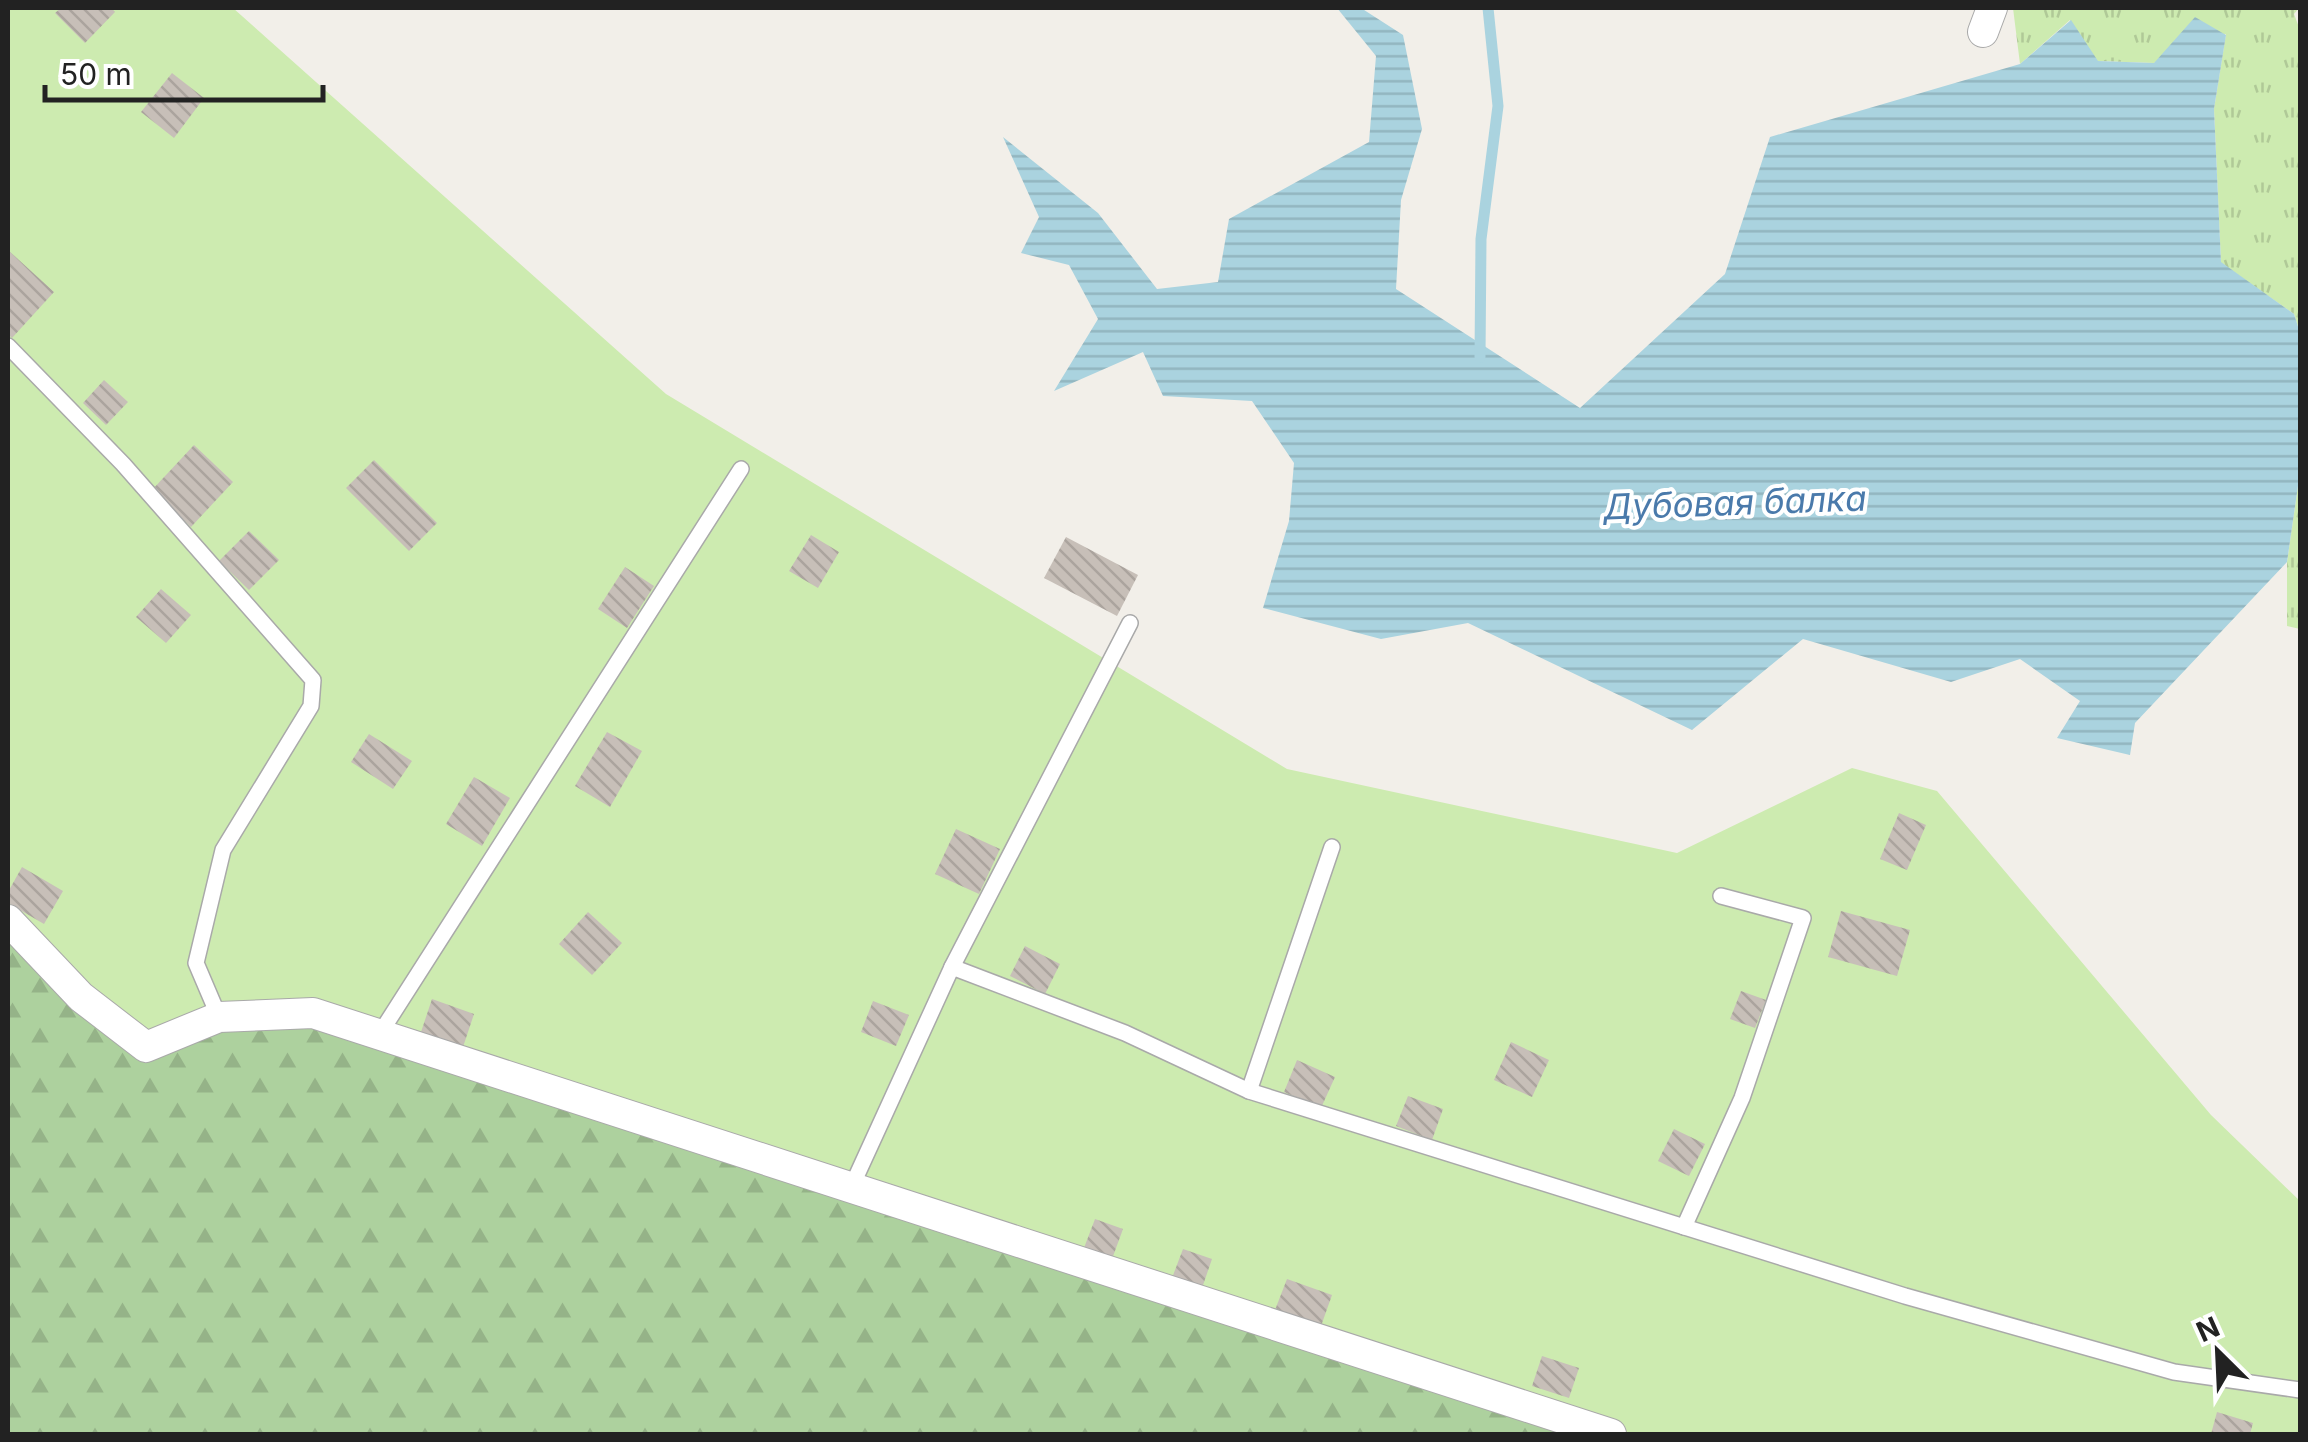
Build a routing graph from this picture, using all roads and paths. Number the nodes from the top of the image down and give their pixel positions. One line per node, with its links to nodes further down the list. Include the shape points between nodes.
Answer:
1 (8, 346): 8 (lane, via 123,464 313,680 311,706 223,850 196,962)
2 (740, 469): 9 (lane)
3 (1130, 623): 7 (lane)
4 (1332, 847): 10 (lane)
5 (1721, 896): 12 (lane, via 1803,918 1742,1098)
6 (8, 920): 8 (street, via 81,997 146,1047)
7 (952, 966): 10 (lane, via 1124,1032); 11 (lane)
8 (219, 1017): 9 (street, via 314,1013)
9 (379, 1034): 11 (street)
10 (1249, 1091): 12 (lane)
11 (850, 1188): 14 (street)
12 (1684, 1226): 13 (lane, via 2174,1372)
13 (2300, 1390)
14 (1611, 1434)

